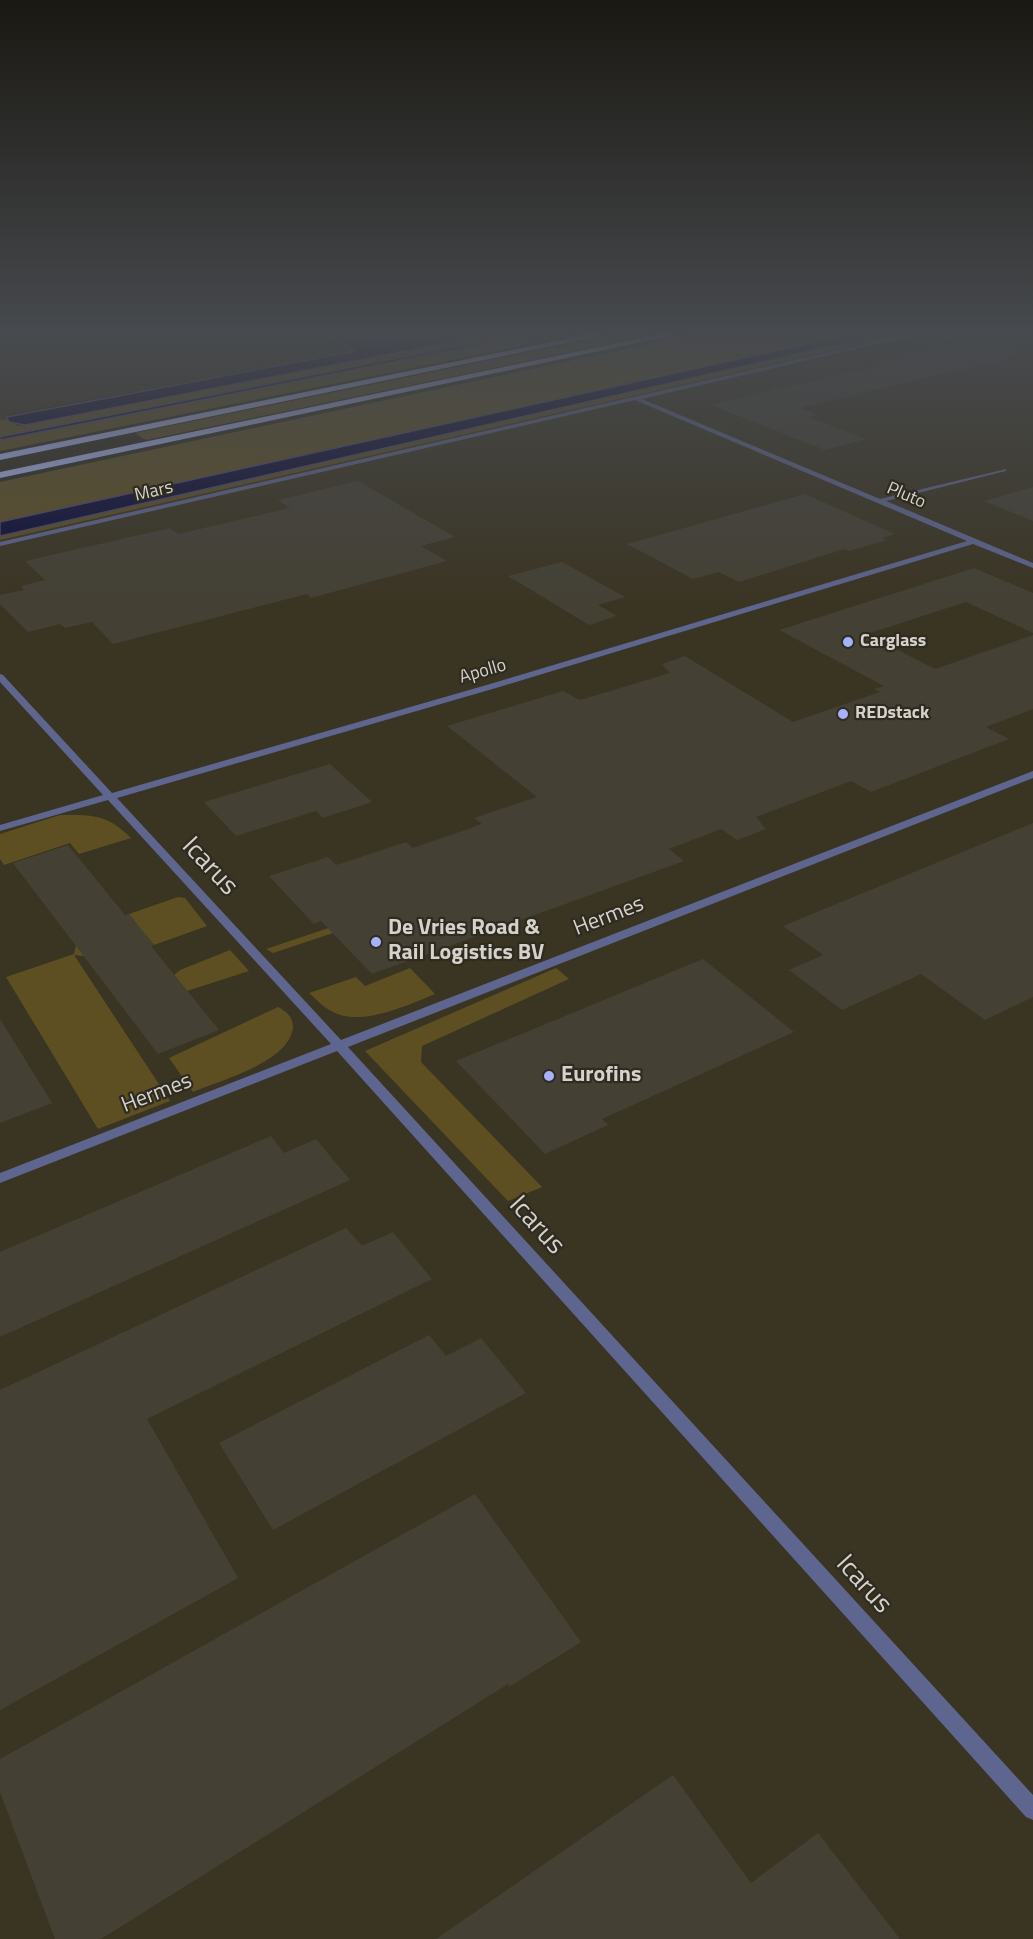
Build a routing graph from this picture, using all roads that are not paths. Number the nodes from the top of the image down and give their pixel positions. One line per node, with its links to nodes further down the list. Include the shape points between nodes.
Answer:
1 (156, 425): 5 (highway)
2 (237, 425): 7 (highway)
3 (515, 425): 10 (street, Mars)
4 (700, 425): 8 (street, Pluto)
5 (0, 457)
6 (1004, 470): 8 (street)
7 (0, 475)
8 (879, 501): 9 (street, Pluto)
9 (974, 541): 11 (street, Pluto); 14 (street, Apollo)
10 (0, 544)
11 (1033, 566)
12 (0, 677): 14 (street, Icarus)
13 (1033, 774): 16 (street, Hermes)
14 (110, 796): 15 (street, Apollo); 16 (street, Icarus)
15 (0, 828)
16 (339, 1045): 17 (street, Hermes); 18 (street, Icarus)
17 (0, 1178)
18 (1033, 1810)

